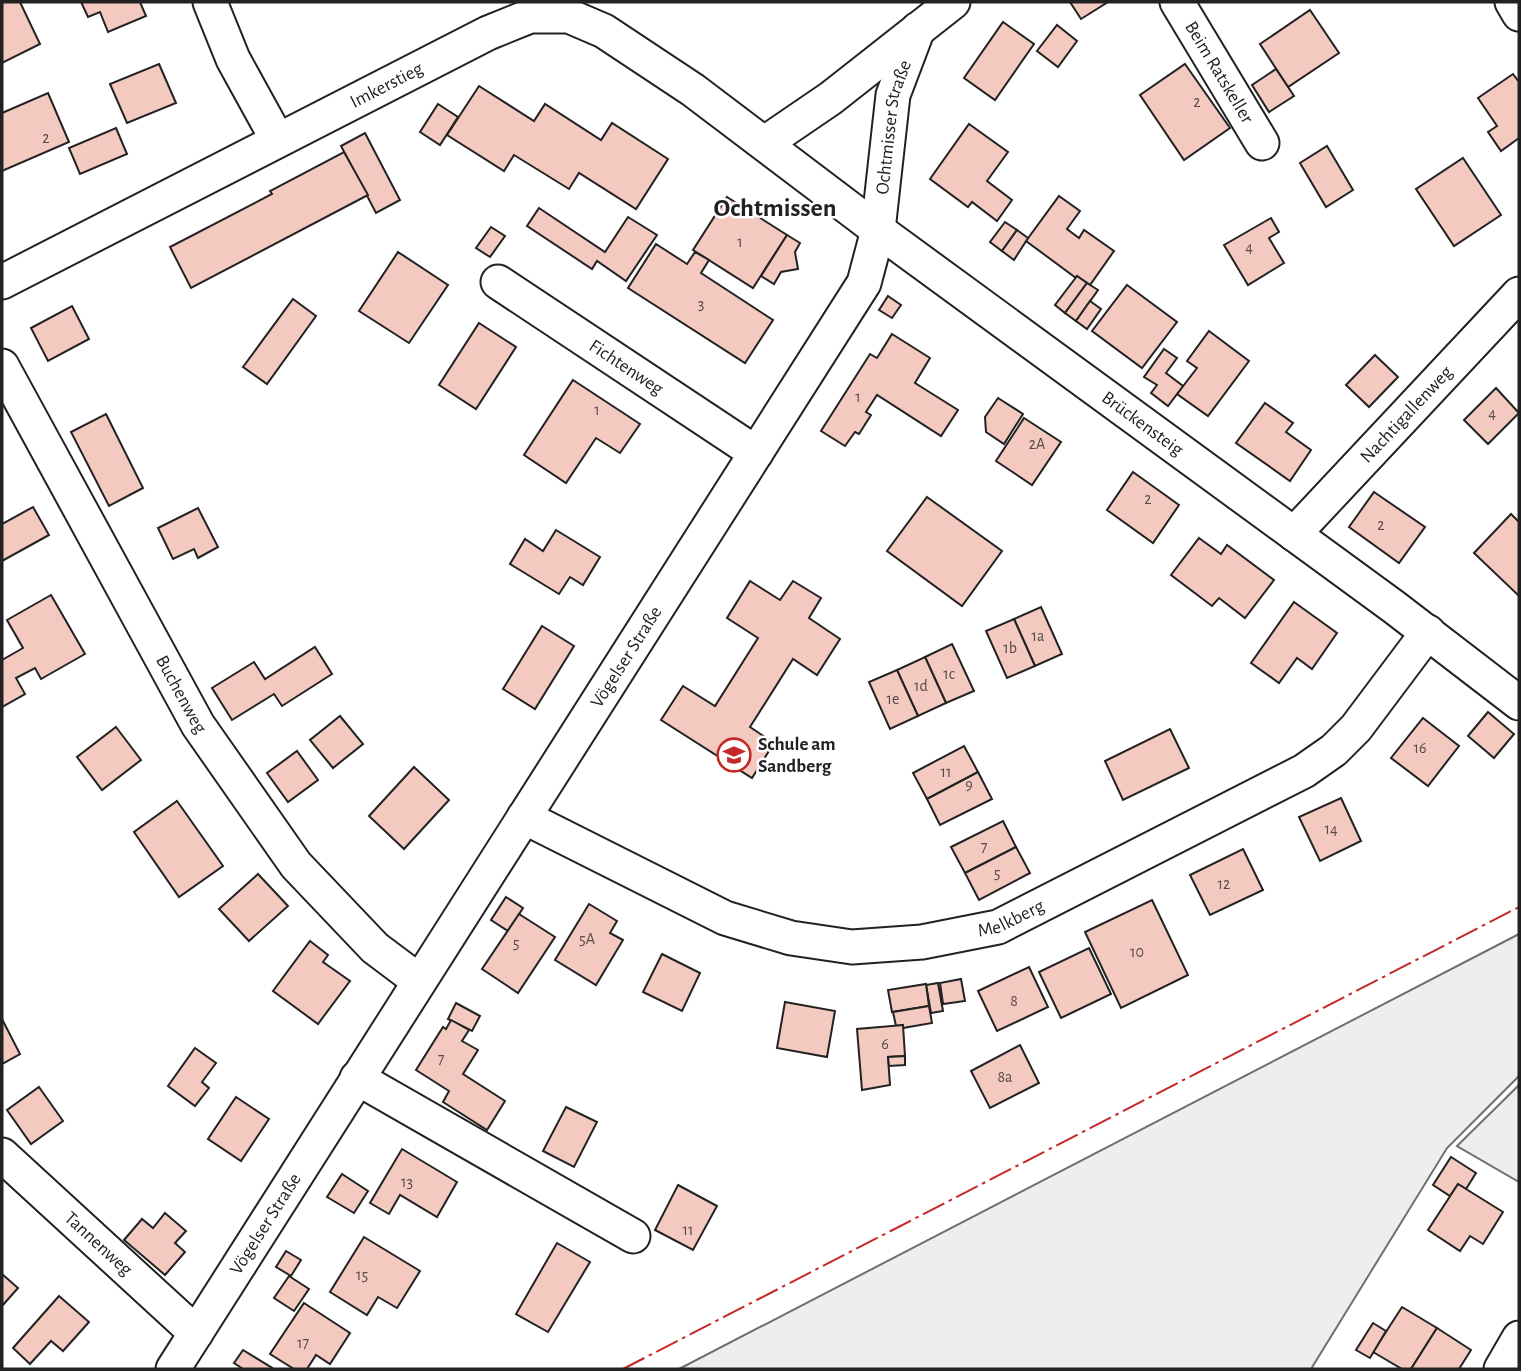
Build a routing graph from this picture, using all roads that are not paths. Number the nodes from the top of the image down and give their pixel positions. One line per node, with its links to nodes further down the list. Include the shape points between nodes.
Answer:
1 (210, 2): 8 (street, via 233,59)
2 (953, 2): 7 (street, Ochtmisser Straße)
3 (1177, 2): 10 (street, Beim Ratskeller)
4 (1511, 2): 6 (street)
5 (535, 9): 8 (street, Imkerstieg); 9 (street, Imkerstieg, via 569,16 604,31)
6 (1519, 14)
7 (918, 29): 9 (street, Ochtmisser Straße); 11 (street, Ochtmisser Straße, via 893,95)
8 (277, 139): 12 (street, Imkerstieg)
9 (765, 143): 11 (street, Brückensteig)
10 (1262, 143)
11 (878, 230): 16 (street, Vögelser Straße, via 864,283); 17 (street, Brückensteig)
12 (2, 282)
13 (498, 282): 16 (street, Fichtenweg)
14 (1519, 294): 17 (street, Nachtigallenweg)
15 (2, 366): 21 (street, Buchenweg, via 198,725 296,865 375,948)
16 (756, 453): 20 (street, Vögelser Straße)
17 (1294, 534): 18 (street, Brückensteig)
18 (1428, 632): 19 (street, Brückensteig); 20 (street, Melkberg, via 1356,729 1304,771 985,930 922,942 852,947 792,938 725,918)
19 (1519, 703)
20 (524, 817): 21 (street, Vögelser Straße)
21 (419, 981): 22 (street, Vögelser Straße)
22 (357, 1077): 24 (street); 25 (street, Vögelser Straße)
23 (2, 1154): 25 (street, Tannenweg)
24 (633, 1236)
25 (196, 1333): 27 (street, Vögelser Straße)
26 (1519, 1338): 28 (street)
27 (173, 1369)
28 (1501, 1369)

